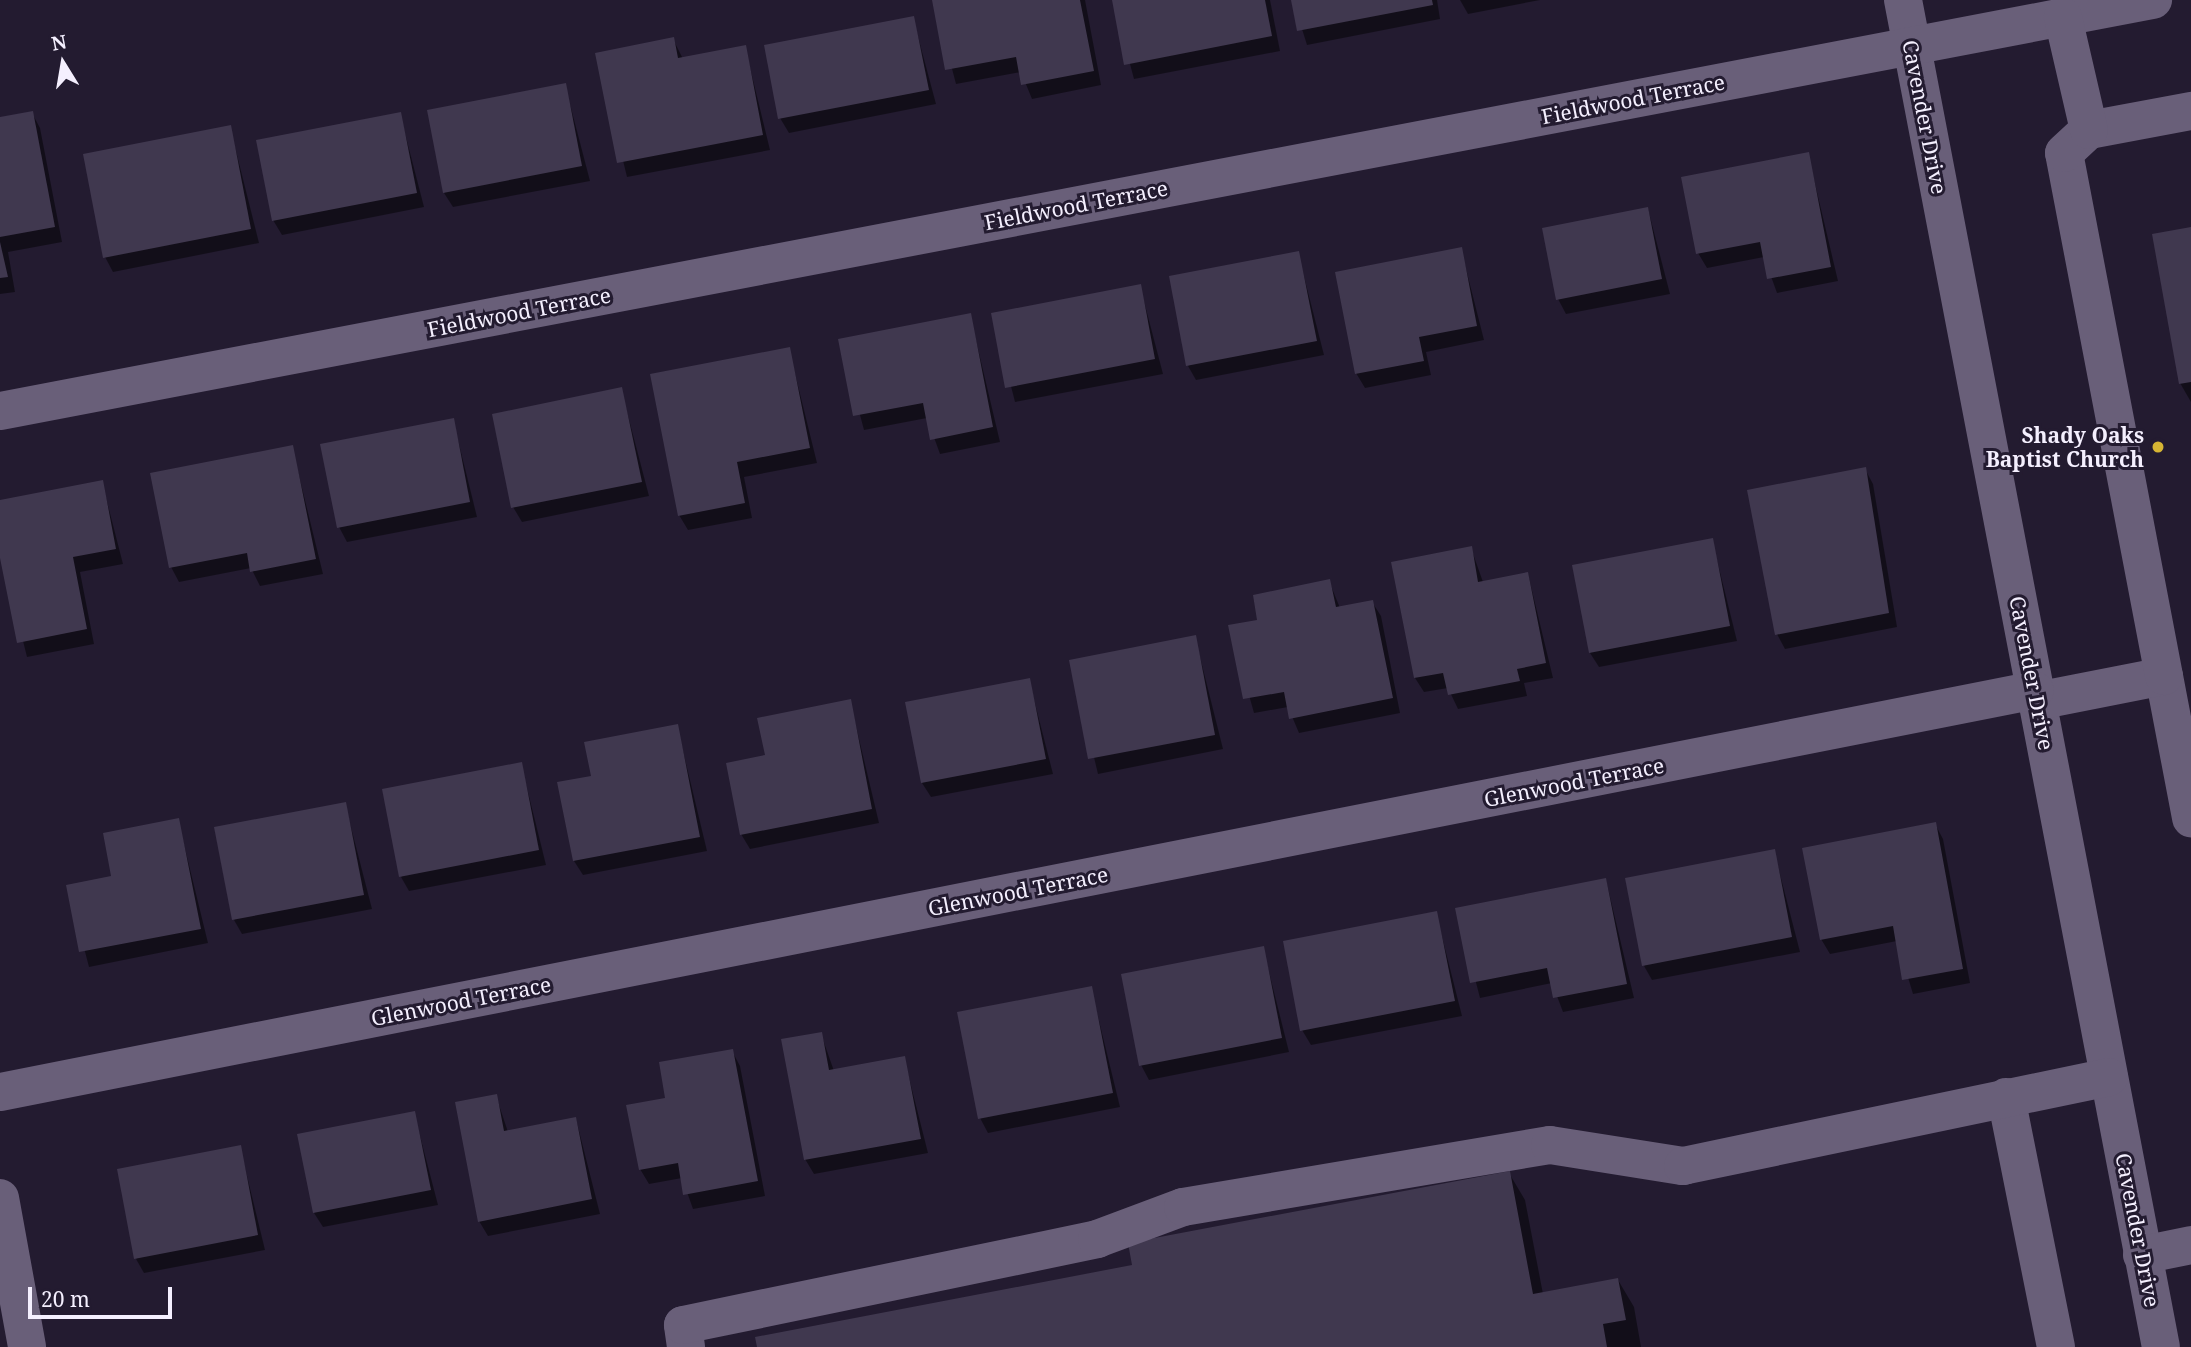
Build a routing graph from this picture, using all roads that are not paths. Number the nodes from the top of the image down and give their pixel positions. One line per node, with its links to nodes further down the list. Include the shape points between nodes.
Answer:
1 (1903, 0): 4 (street, Cavender Drive)
2 (2153, 0): 3 (street, Fieldwood Terrace)
3 (2063, 17): 4 (street, Fieldwood Terrace); 6 (street)
4 (1912, 45): 7 (street, Fieldwood Terrace); 9 (street, Cavender Drive)
5 (2191, 111): 6 (street)
6 (2089, 130): 8 (street, via 2064,153)
7 (0, 411)
8 (2164, 676): 9 (street, Glenwood Terrace); 10 (street)
9 (2036, 696): 11 (street, Cavender Drive); 12 (street, Glenwood Terrace)
10 (2191, 818)
11 (2109, 1077): 13 (street); 16 (street, Cavender Drive)
12 (0, 1093)
13 (2006, 1097): 18 (street, via 1683,1166 1550,1145 1183,1207 1097,1239 683,1325); 19 (street)
14 (0, 1198): 17 (street)
15 (2191, 1245): 16 (street)
16 (2142, 1255): 20 (street, Cavender Drive)
17 (27, 1347)
18 (686, 1347)
19 (2056, 1347)
20 (2161, 1347)

